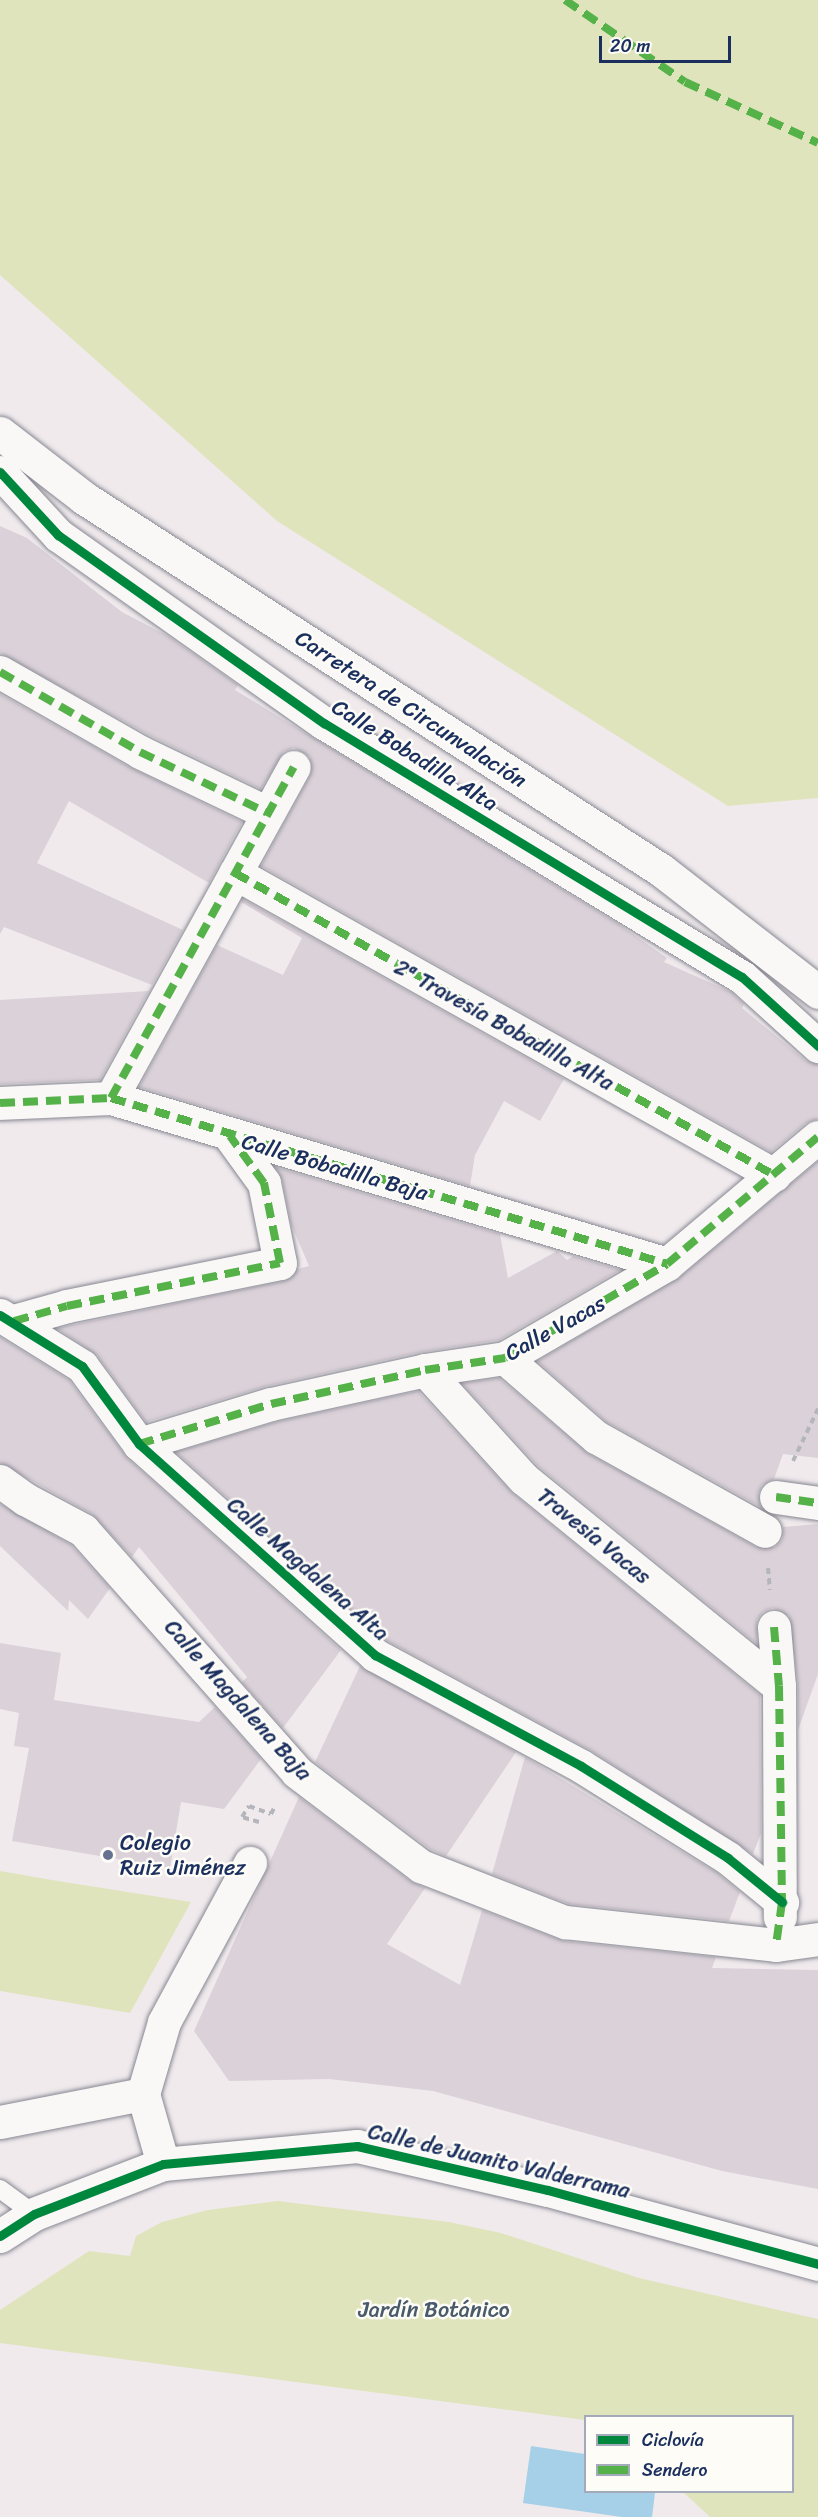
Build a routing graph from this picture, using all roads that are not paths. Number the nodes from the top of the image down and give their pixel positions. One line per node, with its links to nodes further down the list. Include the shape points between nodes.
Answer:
1 (0, 433): 7 (street, Carretera de Circunvalación, via 84,498 661,870)
2 (4, 474): 8 (street, Calle Bobadilla Alta, via 58,535 257,676 324,723 742,977)
3 (0, 672): 5 (street, via 140,752)
4 (294, 767): 5 (street)
5 (266, 812): 6 (street)
6 (235, 873): 9 (street); 13 (street, 2ª Travesía Bobadilla Alta)
7 (818, 992)
8 (818, 1046)
9 (111, 1098): 10 (street, Calle Bobadilla Baja); 11 (street, Calle Bobadilla Baja)
10 (0, 1103)
11 (230, 1136): 14 (street, Calle Bobadilla Baja); 15 (street, via 264,1182 279,1263)
12 (818, 1137): 13 (street, Calle Vacas)
13 (774, 1175): 14 (street, Calle Vacas)
14 (667, 1264): 16 (street, Calle Vacas)
15 (7, 1318): 18 (street, Calle Magdalena Alta, via 81,1366)
16 (506, 1358): 17 (street, Calle Vacas); 22 (street, via 596,1437)
17 (425, 1370): 18 (street, Calle Vacas, via 271,1404); 24 (street, Travesía Vacas, via 524,1479)
18 (139, 1444): 26 (street, Calle Magdalena Alta, via 375,1655 581,1766 728,1858)
19 (0, 1481): 28 (street, Calle Magdalena Baja, via 83,1530 297,1772 421,1866 565,1922)
20 (777, 1497): 21 (street)
21 (818, 1503)
22 (765, 1531)
23 (774, 1627): 24 (street)
24 (779, 1686): 26 (street)
25 (250, 1863): 29 (street, via 164,2022)
26 (782, 1902): 28 (street)
27 (818, 1939): 28 (street, Calle Magdalena Baja)
28 (776, 1945)
29 (143, 2094): 30 (street); 31 (street)
30 (0, 2122)
31 (163, 2164): 33 (street, Calle de Juanito Valderrama); 35 (street, Calle de Juanito Valderrama, via 357,2146 548,2190)
32 (0, 2189): 33 (lane)
33 (34, 2214): 34 (street, Calle de Juanito Valderrama)
34 (0, 2236)
35 (818, 2264)

